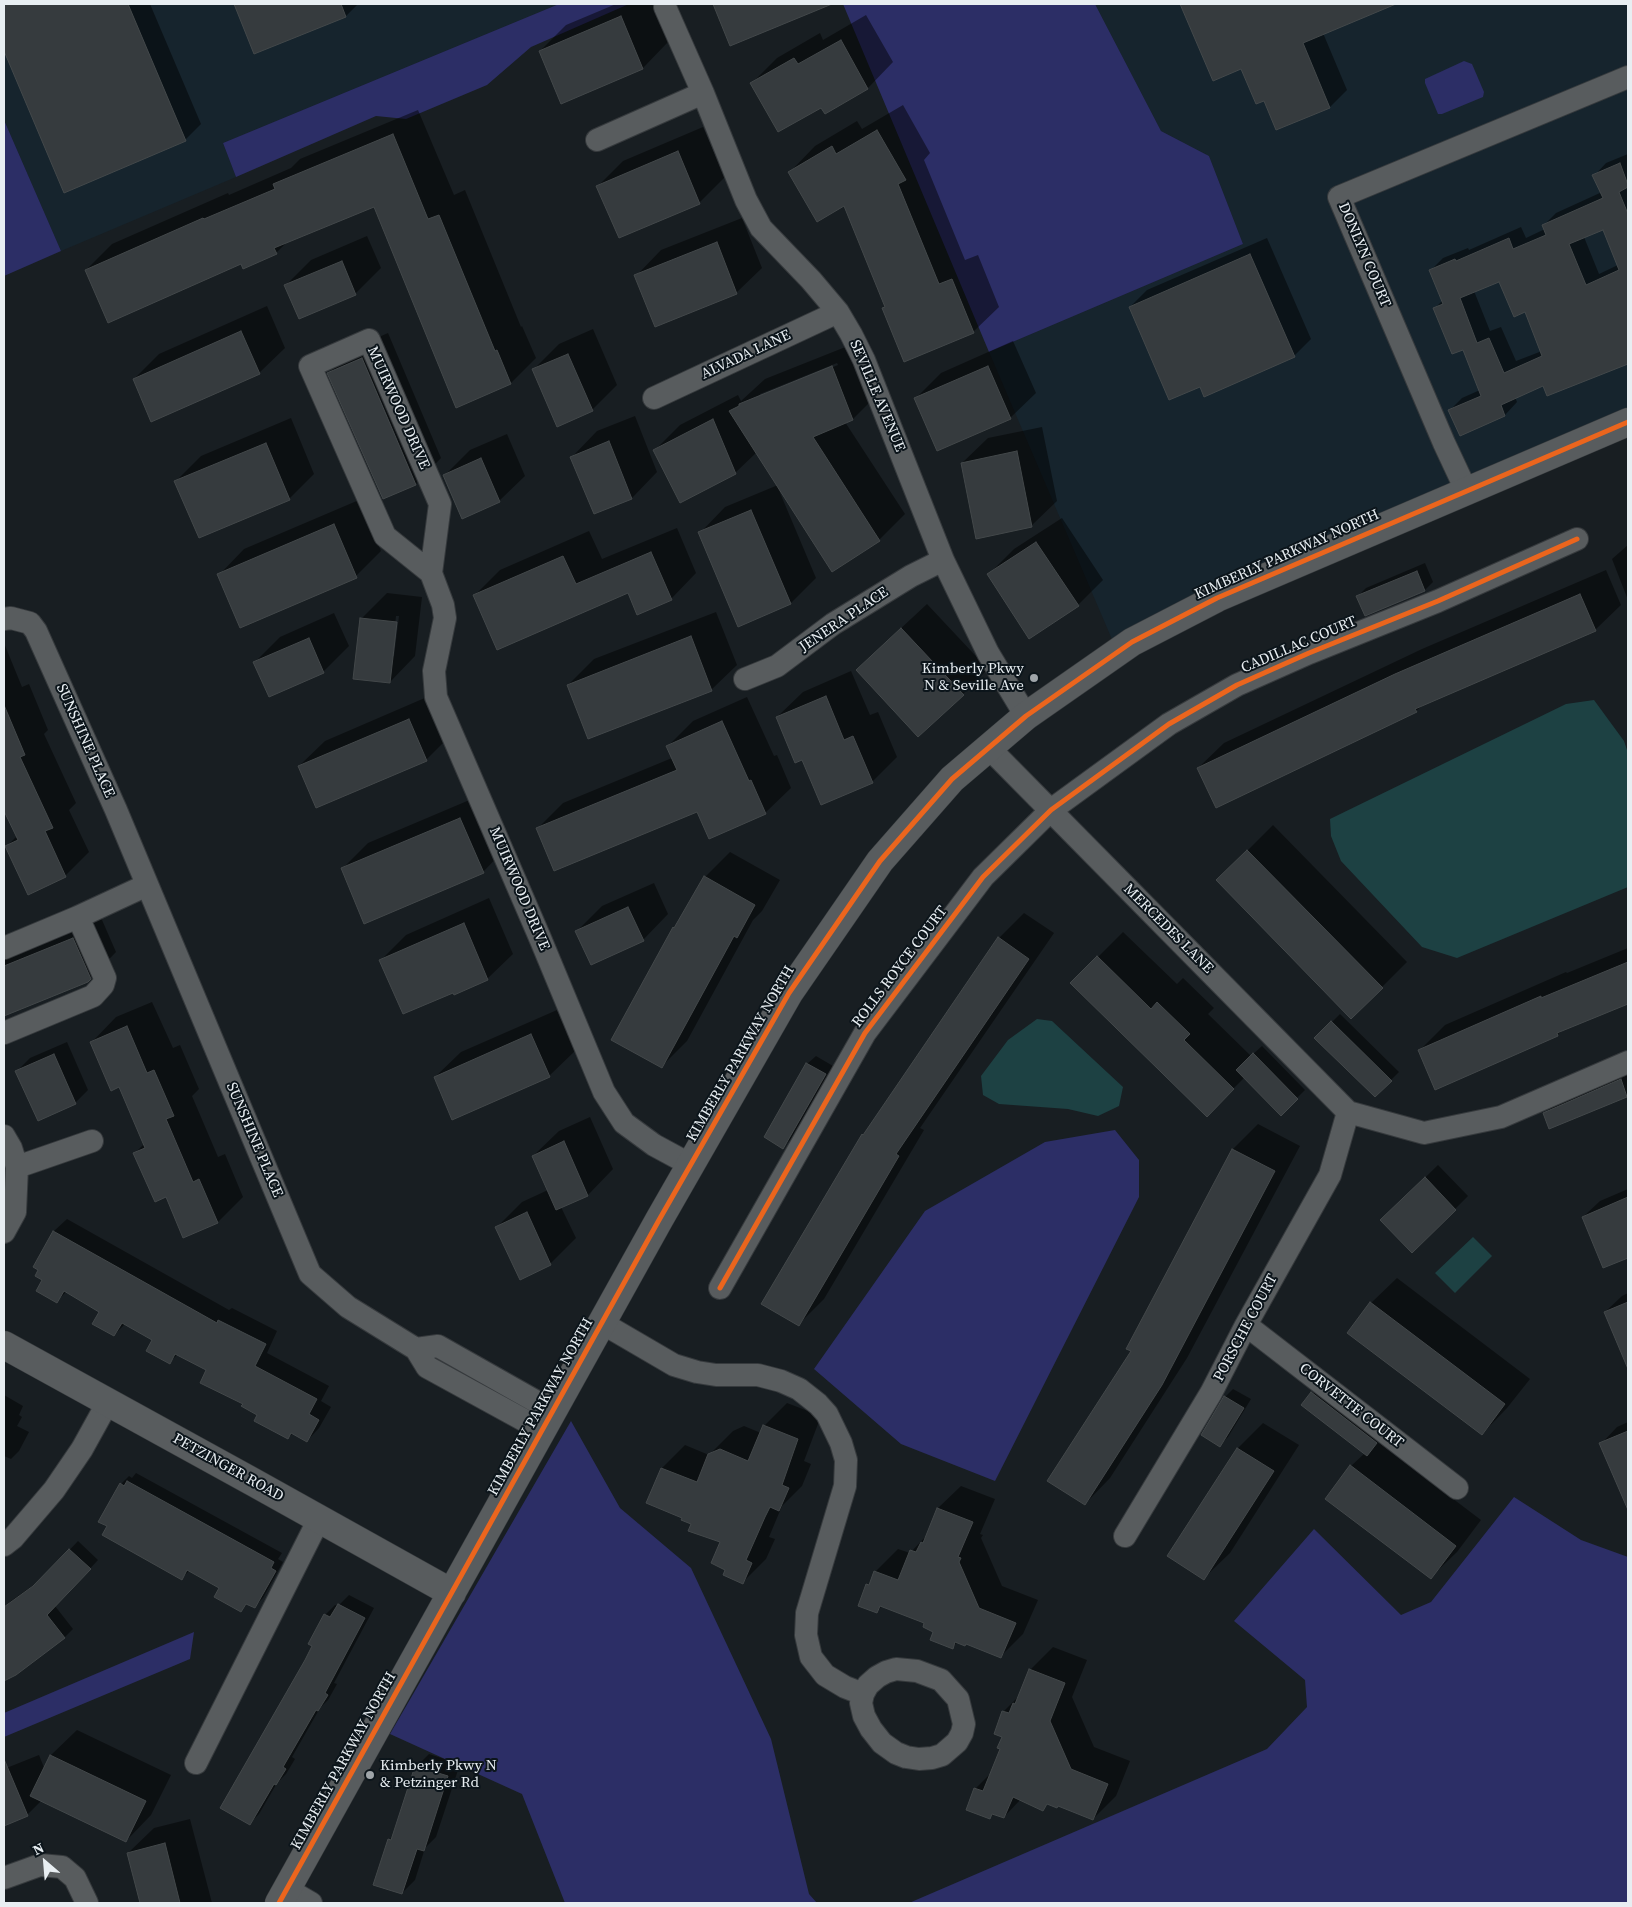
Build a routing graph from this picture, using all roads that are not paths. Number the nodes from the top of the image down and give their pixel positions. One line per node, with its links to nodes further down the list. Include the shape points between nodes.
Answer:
1 (665, 7): 3 (street, SEVILLE AVENUE)
2 (1628, 77): 8 (street, DONLYN COURT, via 1339,197)
3 (703, 93): 4 (street); 5 (street, SEVILLE AVENUE, via 746,200 762,228)
4 (597, 140)
5 (838, 312): 6 (street, ALVADA LANE); 10 (street, SEVILLE AVENUE, via 864,360)
6 (654, 398)
7 (1628, 422): 8 (street, KIMBERLY PARKWAY NORTH)
8 (1466, 490): 14 (street, KIMBERLY PARKWAY NORTH, via 1217,598 1132,642)
9 (1577, 539): 16 (street, CADILLAC COURT, via 1237,685 1169,724)
10 (943, 560): 13 (street, JENERA PLACE, via 833,624 777,666); 14 (street, SEVILLE AVENUE, via 988,653)
11 (431, 573): 11 (street, MUIRWOOD DRIVE, via 385,536 310,366 369,340 440,504); 25 (street, MUIRWOOD DRIVE, via 445,618 434,671 436,697 604,1092 624,1123)
12 (4, 619): 17 (street, SUNSHINE PLACE, via 30,623 36,631)
13 (745, 679)
14 (1026, 716): 15 (street, KIMBERLY PARKWAY NORTH)
15 (988, 747): 16 (street, MERCEDES LANE); 25 (street, KIMBERLY PARKWAY NORTH, via 952,779 880,861 789,992)
16 (1051, 810): 22 (street, MERCEDES LANE); 28 (street, ROLLS ROYCE COURT, via 983,877 865,1033)
17 (147, 885): 18 (street); 33 (street, SUNSHINE PLACE, via 310,1274 348,1307 416,1349 427,1367)
18 (78, 917): 19 (street); 20 (street, via 105,978 104,985 93,996)
19 (4, 948)
20 (4, 1033)
21 (1628, 1062): 22 (street, via 1500,1116 1424,1133)
22 (1348, 1112): 30 (street, PORSCHE COURT, via 1330,1175)
23 (4, 1136): 26 (street)
24 (92, 1141): 26 (street)
25 (690, 1165): 29 (street, KIMBERLY PARKWAY NORTH)
26 (17, 1167): 27 (street, via 14,1212)
27 (4, 1232)
28 (720, 1288)
29 (602, 1323): 33 (street, KIMBERLY PARKWAY NORTH); 39 (street, via 674,1365 716,1375 758,1376 799,1388 827,1414 846,1460 845,1486 807,1613 806,1635 811,1657 824,1675)
30 (1246, 1325): 34 (street, CORVETTE COURT); 36 (street, PORSCHE COURT, via 1211,1393)
31 (4, 1345): 32 (street, PETZINGER ROAD)
32 (108, 1402): 35 (street, PETZINGER ROAD); 37 (street, via 54,1490)
33 (548, 1421): 38 (street, KIMBERLY PARKWAY NORTH)
34 (1457, 1488)
35 (319, 1519): 38 (street, PETZINGER ROAD); 40 (street)
36 (1125, 1536)
37 (4, 1545)
38 (452, 1593): 42 (street, KIMBERLY PARKWAY NORTH)
39 (863, 1694): 39 (street, via 876,1677 896,1669 918,1671 941,1680 958,1699 964,1724 962,1733 950,1749 932,1758 919,1759 896,1753 871,1729 861,1703)
40 (196, 1764)
41 (4, 1878): 43 (street, via 40,1865 62,1867 75,1878)
42 (283, 1896): 44 (street)
43 (87, 1903)
44 (311, 1903)

